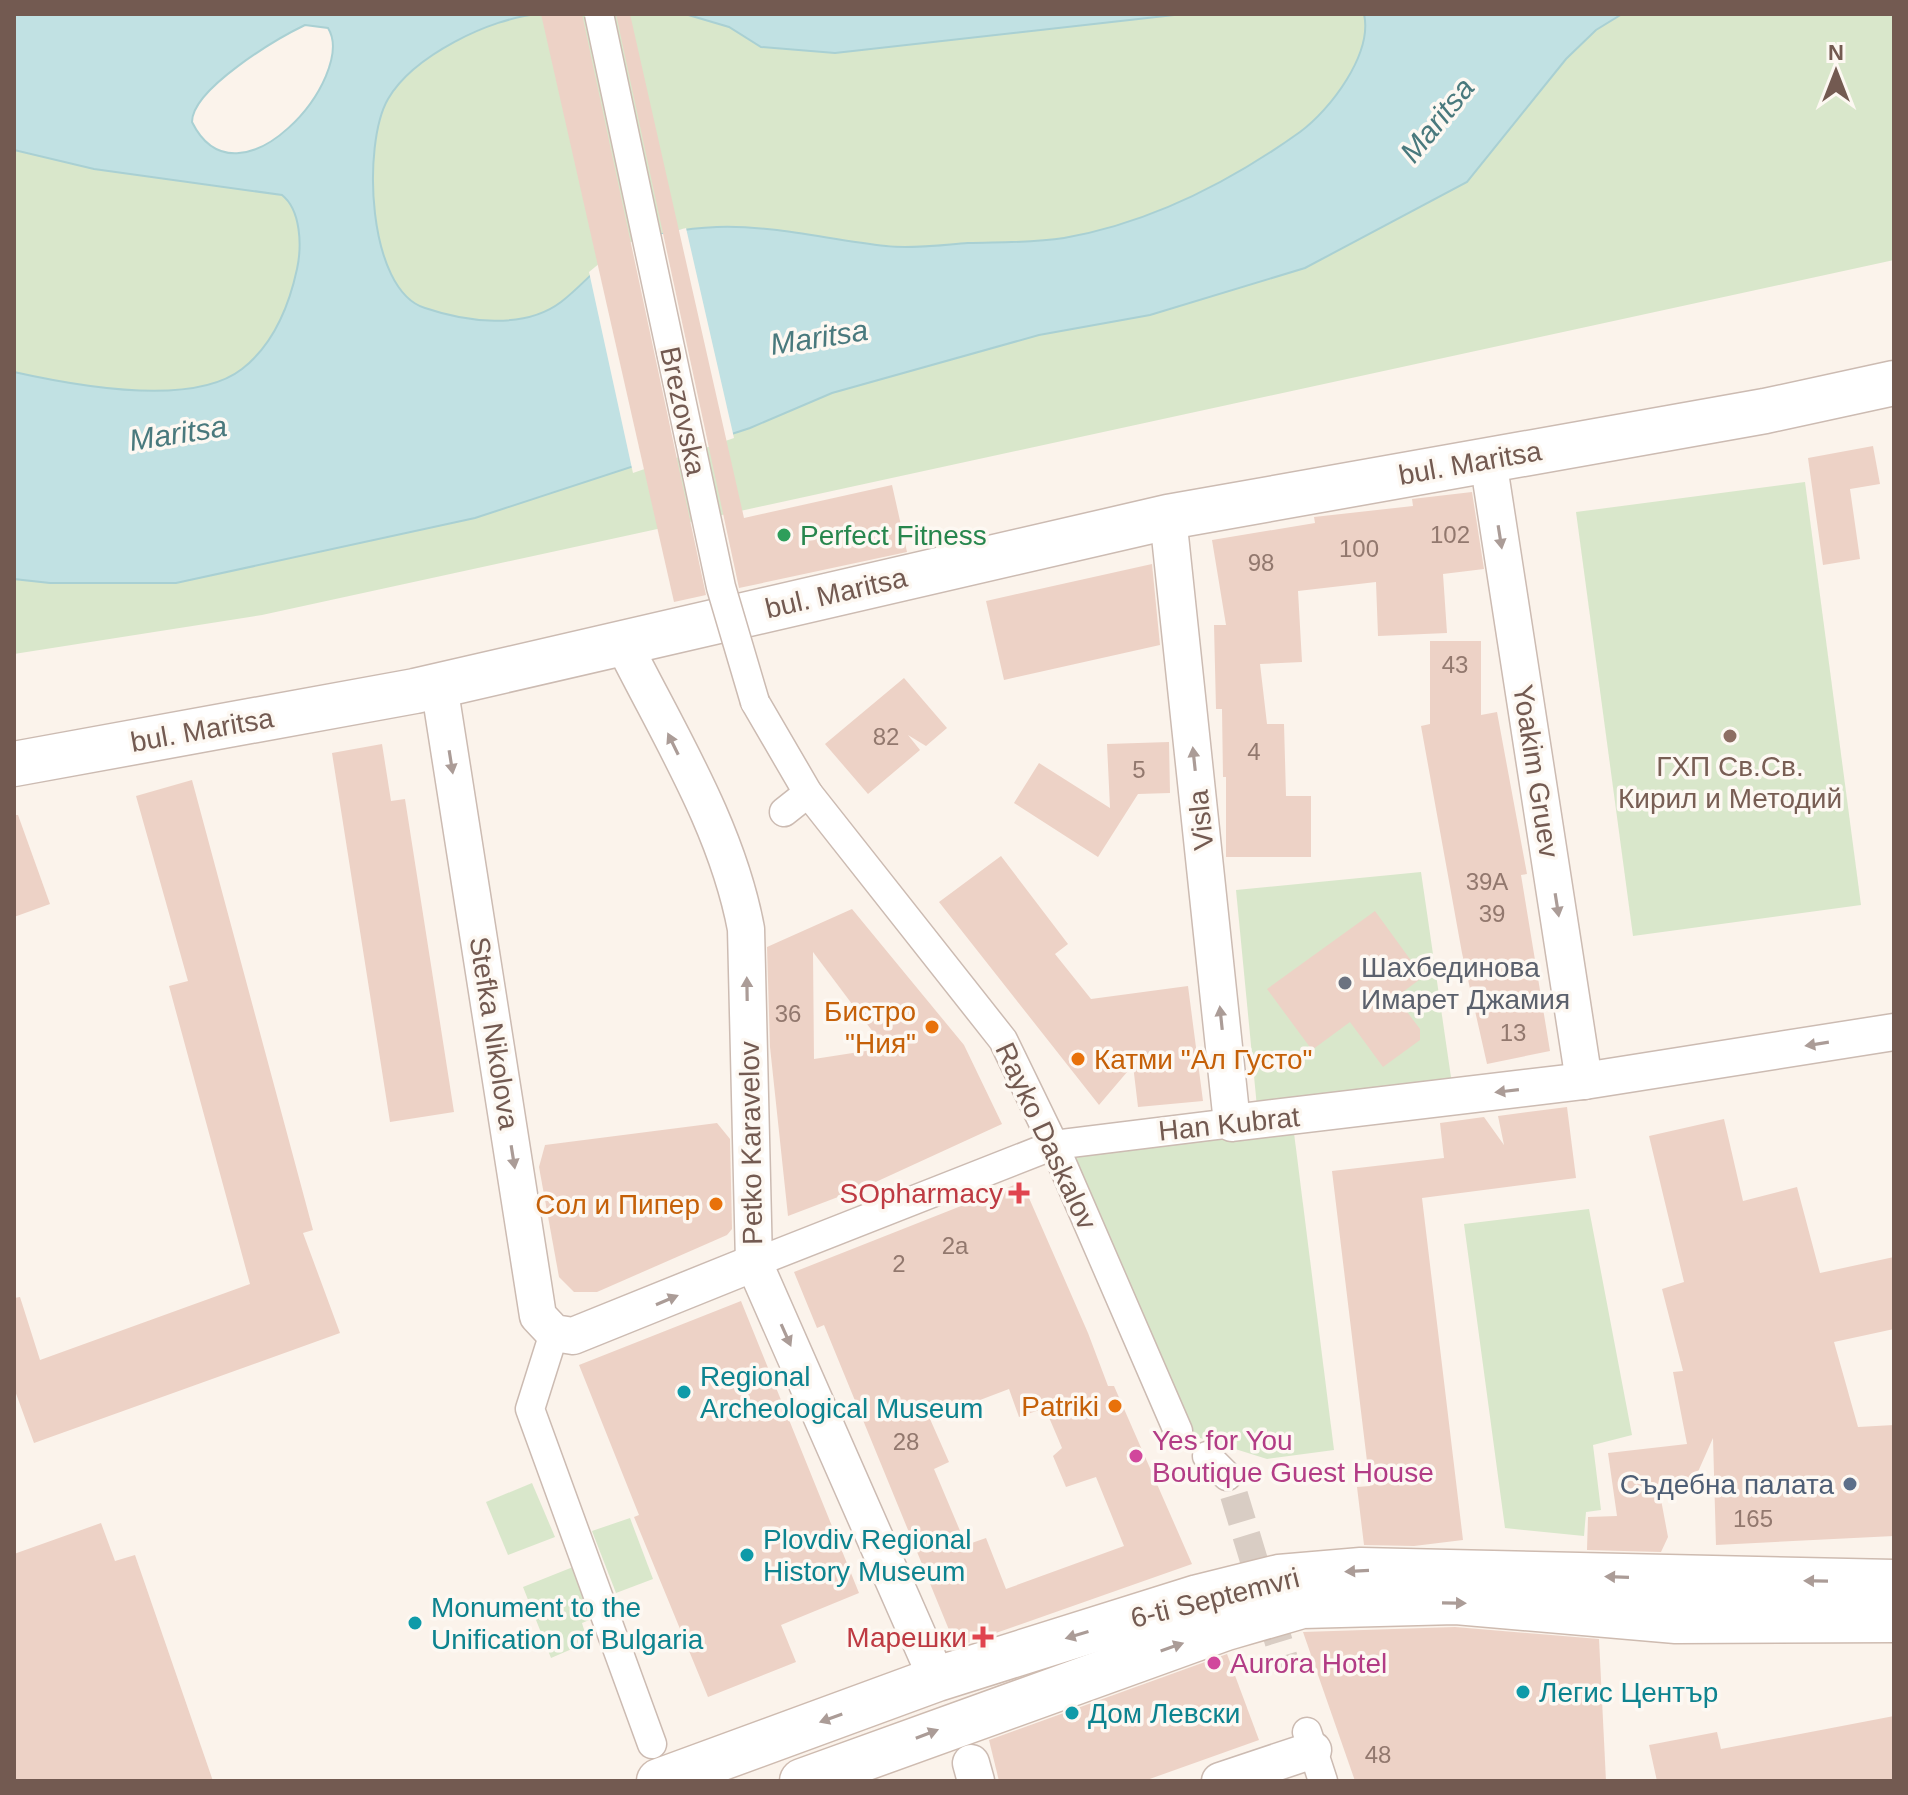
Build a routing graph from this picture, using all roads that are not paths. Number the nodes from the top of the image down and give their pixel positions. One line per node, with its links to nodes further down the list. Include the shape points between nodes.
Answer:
1 (599, 14): 8 (street, Brezovska, bridge, via 721,587 755,702)
2 (1894, 383): 3 (main road, bul. Maritsa)
3 (1488, 460): 4 (main road, bul. Maritsa); 11 (street, Yoakim Gruev, one-way to 11)
4 (1168, 517): 5 (main road, bul. Maritsa); 12 (street, Visla, one-way to 4)
5 (623, 643): 6 (main road, bul. Maritsa); 14 (street, Petko Karavelov, one-way to 5, via 746,929 738,890 726,850)
6 (439, 685): 7 (main road, bul. Maritsa); 15 (street, Stefka Nikolova, one-way to 15, via 538,1316)
7 (14, 764)
8 (808, 793): 9 (street); 13 (street, Rayko Daskalov, via 1003,1040)
9 (784, 812)
10 (1894, 1032): 11 (street, Han Kubrat, one-way to 11)
11 (1584, 1081): 12 (street, Han Kubrat, one-way to 12)
12 (1232, 1123): 13 (street, Han Kubrat)
13 (1054, 1145): 14 (street, Han Kubrat); 16 (street, Rayko Daskalov)
14 (754, 1263): 15 (street, Han Kubrat, one-way to 14, via 573,1336 595,1330); 21 (street, Petko Karavelov, one-way to 21)
15 (554, 1333): 23 (street, via 530,1409)
16 (1178, 1431)
17 (1207, 1456): 18 (street)
18 (1227, 1476)
19 (1894, 1582): 21 (main road, 6-ti Septemvri, one-way to 21, via 1361,1570 1279,1577)
20 (1894, 1620): 24 (main road, 6-ti Septemvri, one-way to 20, via 1211,1633 1302,1606 1456,1602 1676,1621)
21 (937, 1679): 23 (main road, 6-ti Septemvri, one-way to 23)
22 (1314, 1754): 25 (street)
23 (655, 1763)
24 (802, 1781)
25 (1220, 1781)

